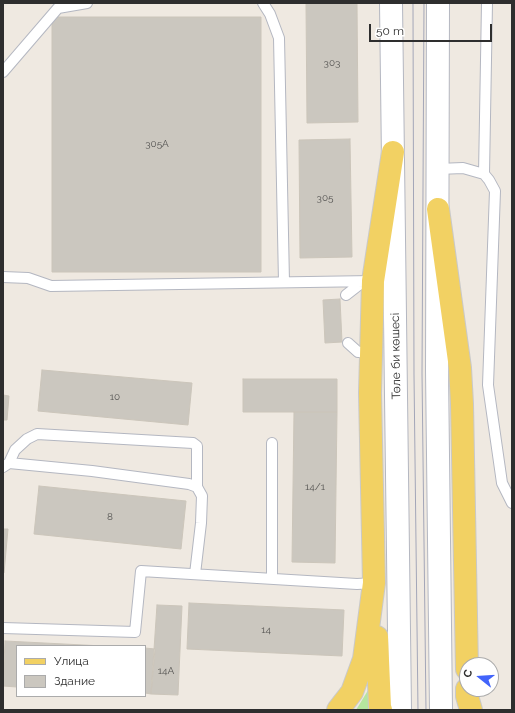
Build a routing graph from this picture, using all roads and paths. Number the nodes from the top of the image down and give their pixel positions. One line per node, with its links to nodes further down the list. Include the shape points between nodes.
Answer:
1 (87, 3): 6 (lane, via 58,8)
2 (263, 3): 13 (lane, via 279,38)
3 (391, 3): 7 (main road, Төле би көшесі)
4 (438, 3): 8 (main road)
5 (487, 3): 9 (lane)
6 (3, 72)
7 (392, 152): 12 (main road); 28 (main road, Төле би көшесі)
8 (438, 169): 9 (lane, via 463,168); 10 (main road)
9 (484, 174): 20 (lane, via 495,191 488,385 502,483)
10 (438, 209): 25 (main road, via 462,390); 29 (main road, via 437,370)
11 (3, 277): 13 (lane, via 28,278 52,286)
12 (368, 281): 13 (lane); 14 (lane); 16 (main road)
13 (284, 282)
14 (346, 295)
15 (348, 343): 16 (lane, via 358,352)
16 (371, 352): 23 (main road)
17 (272, 443): 22 (lane)
18 (6, 465): 19 (lane, via 108,473); 19 (lane, via 15,450 37,434 193,443 196,446)
19 (197, 487): 21 (lane, via 202,496)
20 (512, 503)
21 (195, 574): 22 (lane); 24 (lane, via 141,571 135,632)
22 (272, 579): 23 (lane)
23 (374, 583): 26 (main road, via 364,659 352,692); 27 (main road)
24 (3, 628)
25 (467, 657)
26 (338, 710)
27 (382, 710)
28 (400, 710)
29 (442, 710)

